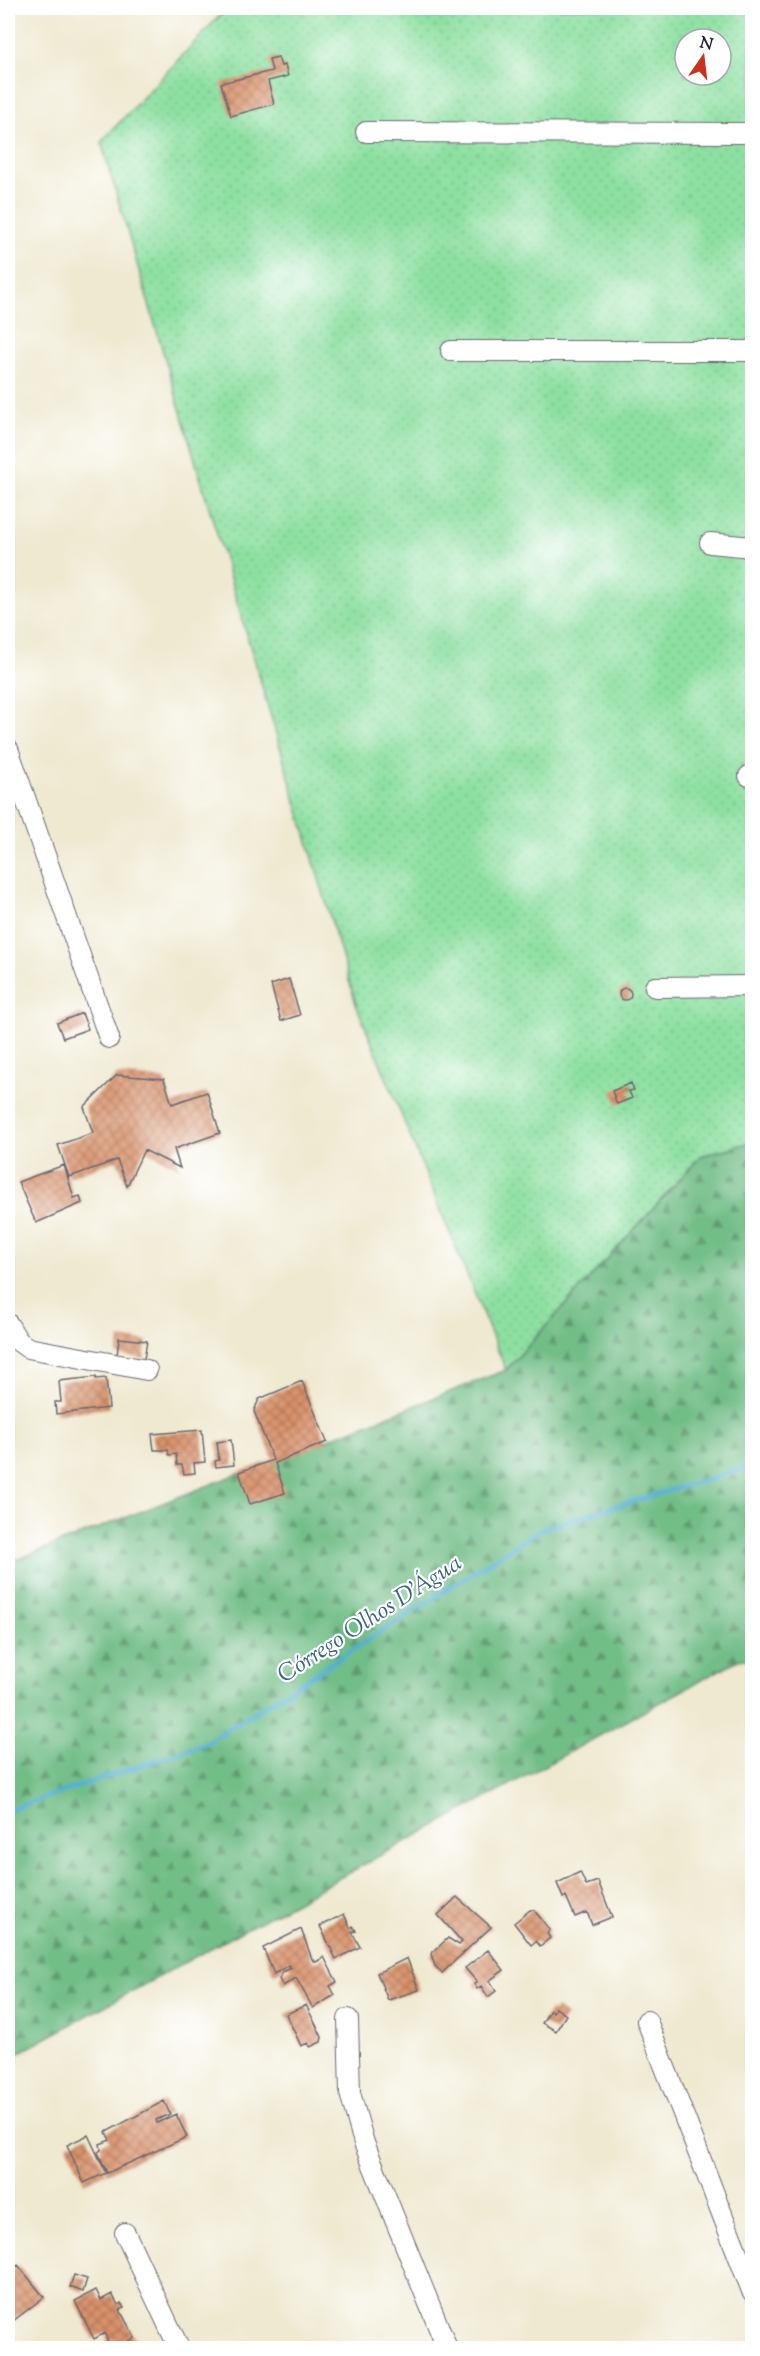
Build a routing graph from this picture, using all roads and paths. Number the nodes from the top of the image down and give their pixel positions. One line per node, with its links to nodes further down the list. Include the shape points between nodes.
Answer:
1 (366, 132): 2 (street)
2 (753, 133)
3 (451, 351): 4 (street)
4 (753, 351)
5 (710, 543): 6 (street)
6 (753, 547)
7 (8, 749): 10 (street)
8 (753, 986): 9 (street)
9 (655, 987)
10 (110, 1038)
11 (8, 1324): 12 (street, via 18,1341 28,1348)
12 (147, 1370)
13 (348, 2019): 18 (street, via 350,2093 364,2143)
14 (647, 2021): 16 (street)
15 (125, 2233): 17 (street)
16 (753, 2291)
17 (179, 2349)
18 (447, 2349)

